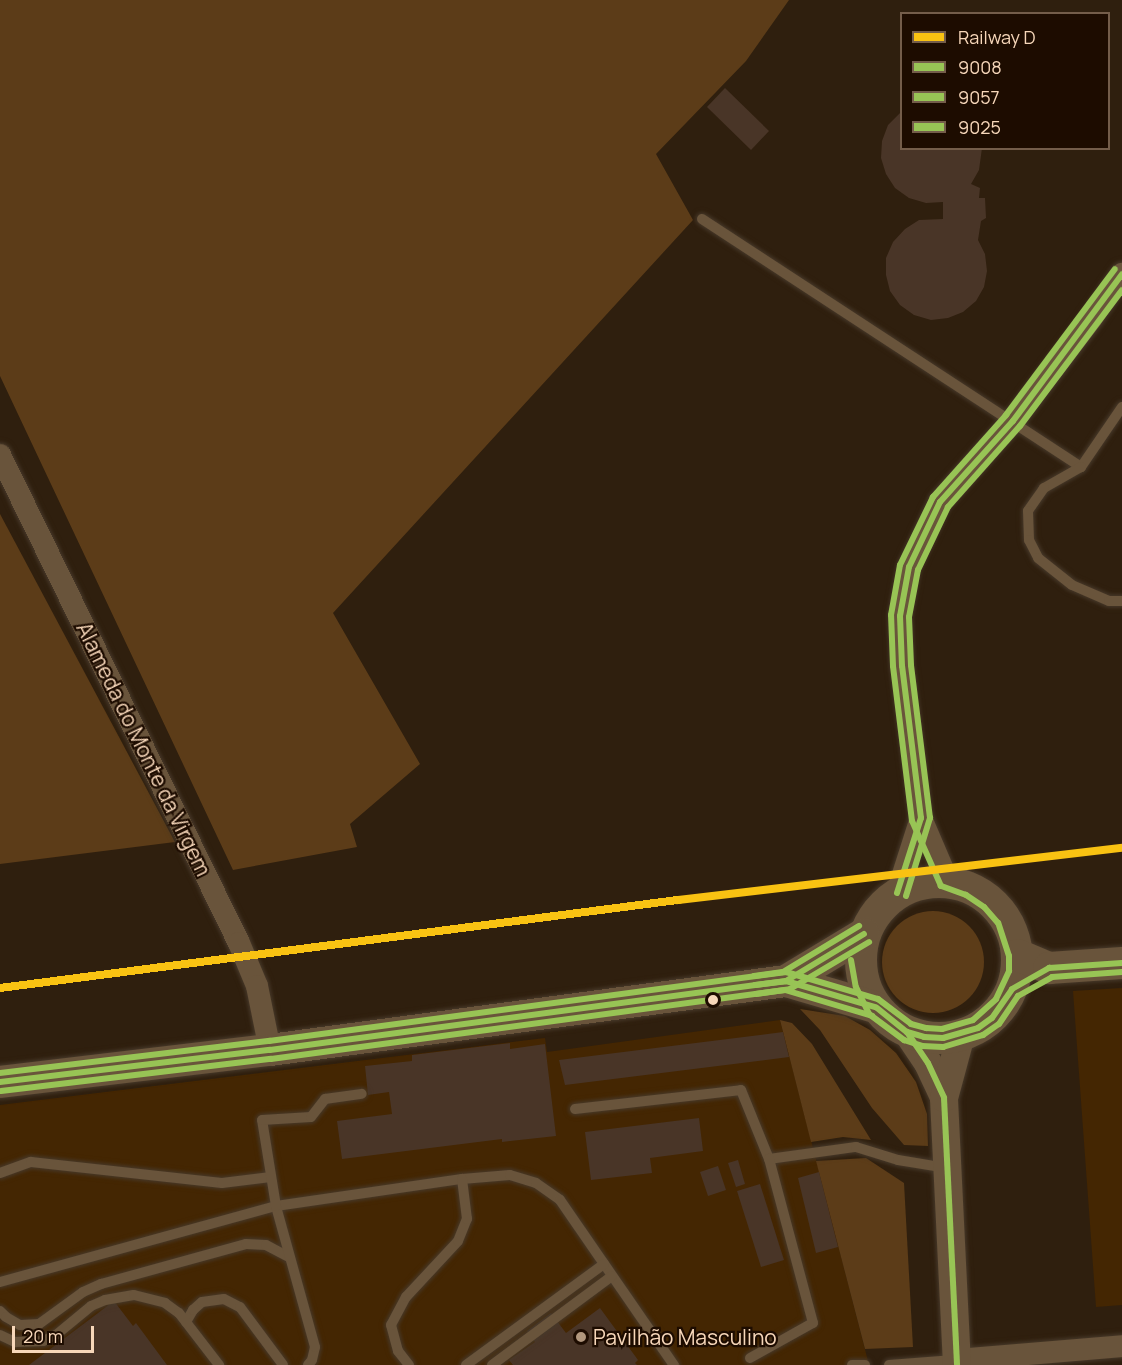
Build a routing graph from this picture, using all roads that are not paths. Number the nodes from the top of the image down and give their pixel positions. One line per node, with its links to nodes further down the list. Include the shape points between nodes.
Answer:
1 (702, 219): 4 (lane)
2 (1122, 274): 4 (street)
3 (1122, 407): 6 (lane)
4 (1013, 422): 6 (lane); 8 (street, via 940,502 909,567 900,616 902,666)
5 (0, 455): 20 (street, Alameda do Monte da Virgem, via 239,943 257,986)
6 (1081, 467): 7 (lane, via 1044,489 1028,511 1029,540 1038,558 1072,585 1109,601)
7 (1122, 601)
8 (921, 818): 9 (street); 10 (street)
9 (948, 881): 10 (main road, via 921,883); 12 (main road, via 970,887 990,900 1006,918)
10 (897, 893): 11 (main road, via 877,910)
11 (864, 934): 15 (main road); 17 (main road, via 860,959 864,984)
12 (1018, 955): 14 (main road); 16 (main road, via 1018,973)
13 (1122, 963): 14 (main road)
14 (1049, 968): 16 (main road)
15 (786, 981): 17 (main road); 20 (main road)
16 (1012, 989): 19 (main road, via 992,1018)
17 (875, 1007): 18 (main road)
18 (907, 1032): 19 (main road, via 924,1037); 23 (street, via 928,1063)
19 (961, 1035): 23 (street)
20 (270, 1050): 21 (main road)
21 (0, 1082)
22 (362, 1094): 28 (lane, via 325,1099 311,1117 262,1120)
23 (944, 1098): 26 (street)
24 (575, 1109): 25 (lane, via 741,1090)
25 (769, 1159): 26 (lane, via 856,1147 898,1160); 39 (lane, via 813,1323)
26 (947, 1168): 40 (street)
27 (0, 1173): 28 (lane, via 31,1162 222,1183)
28 (271, 1176): 30 (lane)
29 (462, 1179): 30 (lane); 32 (lane, via 510,1175 536,1183 560,1200); 44 (lane, via 466,1219 458,1241 406,1297 391,1324 398,1351)
30 (276, 1206): 31 (lane); 34 (lane)
31 (289, 1257): 35 (lane, via 266,1245 246,1244 101,1284 83,1292 39,1324 21,1325); 43 (lane, via 315,1347)
32 (604, 1264): 33 (lane); 45 (lane)
33 (612, 1276): 46 (lane); 47 (lane)
34 (0, 1282)
35 (0, 1311)
36 (186, 1322): 37 (lane, via 165,1304 134,1295 91,1306 43,1341 15,1342); 41 (lane); 42 (lane, via 202,1302 224,1299 240,1307)
37 (0, 1335)
38 (1122, 1346): 40 (street)
39 (750, 1358)
40 (957, 1362): 50 (lane)
41 (219, 1365)
42 (284, 1365)
43 (308, 1365)
44 (409, 1365)
45 (466, 1365)
46 (492, 1365)
47 (674, 1365)
48 (852, 1365): 49 (lane)
49 (865, 1365)
50 (889, 1365)

